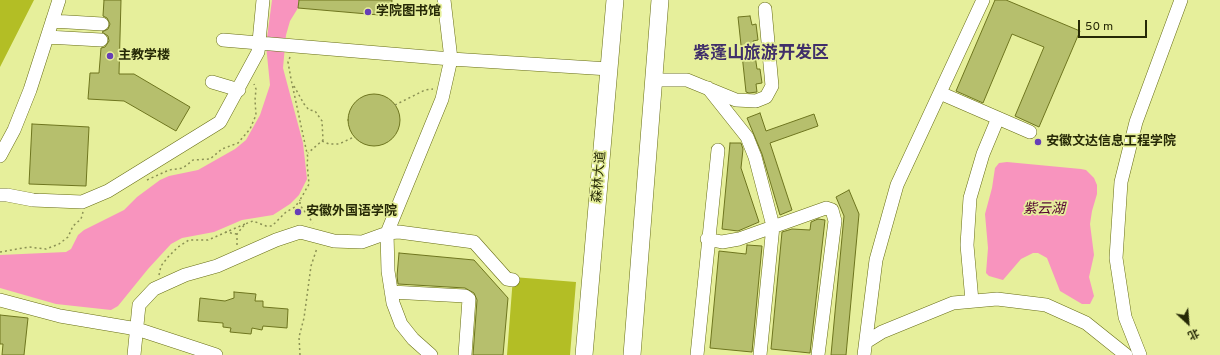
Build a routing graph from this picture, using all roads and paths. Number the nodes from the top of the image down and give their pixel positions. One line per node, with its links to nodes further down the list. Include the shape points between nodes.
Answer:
1 (59, 0): 9 (street)
2 (263, 0): 14 (street)
3 (444, 0): 16 (street)
4 (615, 0): 17 (main road, 森林大道)
5 (660, 0): 19 (main road)
6 (983, 0): 25 (street)
7 (1181, 0): 66 (street, via 1136,122 1121,182 1116,258 1125,317)
8 (765, 9): 23 (street, via 772,86 766,97 756,101 736,100)
9 (52, 21): 10 (street); 11 (street)
10 (102, 24)
11 (47, 37): 12 (street); 33 (street, via 30,90)
12 (101, 40)
13 (224, 40): 14 (street)
14 (261, 42): 15 (street); 18 (street)
15 (293, 45): 16 (street); 21 (path, via 288,62)
16 (451, 59): 17 (street); 22 (street)
17 (609, 69): 59 (main road, 森林大道)
18 (246, 75): 24 (street); 34 (path, via 256,89 256,116 250,129 238,143 222,149 210,159 193,160 183,168 169,170 148,180)
19 (655, 80): 23 (street, via 687,80); 60 (main road)
20 (212, 82): 24 (street)
21 (292, 83): 30 (path, via 304,104 322,121); 32 (path)
22 (444, 87): 26 (path, via 425,90); 41 (street, via 442,99)
23 (708, 88): 39 (street, via 746,137 755,157)
24 (238, 90): 34 (street, via 220,122)
25 (940, 93): 27 (street); 53 (street, via 897,185 876,260)
26 (395, 105)
27 (998, 118): 28 (street); 51 (street, via 983,154 970,198 967,245)
28 (1030, 132)
29 (354, 136): 30 (path, via 340,144)
30 (322, 141): 32 (path)
31 (718, 150): 44 (street)
32 (308, 152): 37 (path, via 310,184)
33 (0, 156)
34 (132, 176): 36 (street, via 108,191)
35 (0, 195): 36 (street, via 33,200)
36 (85, 200): 45 (path, via 81,219 73,226 68,237 59,244 46,248 28,247)
37 (300, 200): 38 (path, via 272,226 254,221); 43 (path, via 300,205)
38 (245, 224): 40 (path); 42 (path)
39 (773, 226): 44 (street, via 739,239 722,242); 62 (street); 63 (street, via 826,208 832,210 835,221)
40 (224, 232): 42 (path); 48 (path, via 208,240 188,240 178,247 161,266)
41 (387, 233): 43 (street, via 362,242 334,241); 47 (street, via 399,232 474,242 507,279); 49 (street)
42 (237, 234): 46 (path, via 237,245)
43 (318, 236): 46 (street, via 300,232); 56 (path, via 299,337)
44 (707, 239): 61 (street)
45 (0, 252)
46 (242, 255): 48 (street)
47 (513, 280)
48 (154, 289): 52 (street, via 139,305)
49 (391, 292): 57 (street, via 401,324); 58 (street, via 465,296 469,300)
50 (0, 300): 52 (street, via 60,316)
51 (972, 301): 53 (street, via 953,303 882,332); 65 (street, via 997,299 1046,305 1086,323)
52 (137, 329): 54 (street); 55 (street)
53 (866, 342): 64 (street)
54 (210, 354)
55 (134, 355)
56 (300, 355)
57 (431, 355)
58 (465, 355)
59 (584, 355)
60 (632, 355)
61 (697, 355)
62 (760, 355)
63 (818, 355)
64 (864, 355)
65 (1126, 355)
66 (1140, 355)

